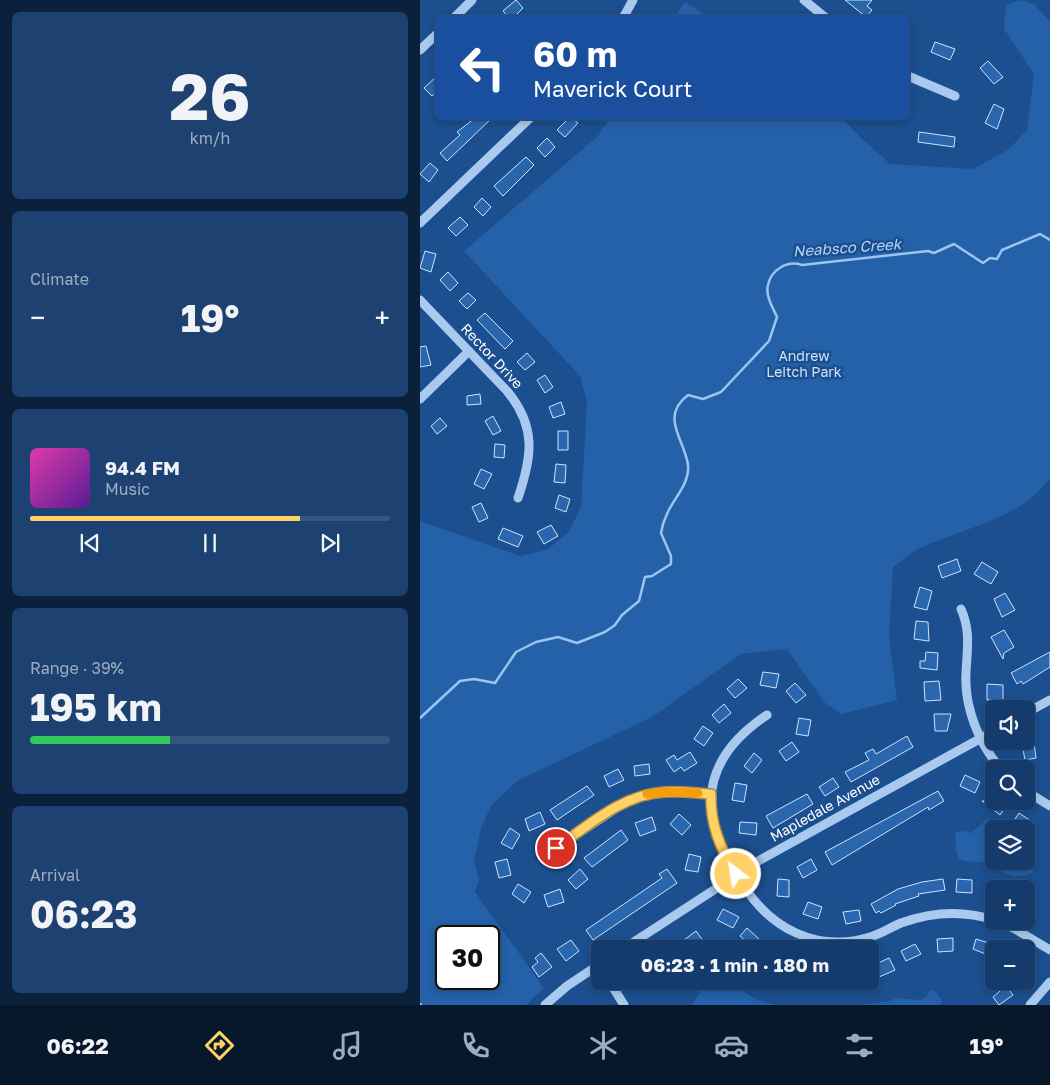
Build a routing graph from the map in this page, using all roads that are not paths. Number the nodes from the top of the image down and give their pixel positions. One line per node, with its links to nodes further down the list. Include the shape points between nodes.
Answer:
1 (472, 0): 4 (street)
2 (633, 0): 5 (street)
3 (804, 0): 6 (street)
4 (457, 15)
5 (624, 15)
6 (822, 15)
7 (435, 37): 8 (street)
8 (420, 50)
9 (910, 77): 10 (street)
10 (954, 96)
11 (528, 120): 12 (street)
12 (420, 223)
13 (420, 300): 14 (street, Rector Drive)
14 (469, 351): 15 (street); 16 (street, Rector Drive, via 512,397 524,419 530,455)
15 (420, 399)
16 (518, 498)
17 (961, 609): 22 (street, via 968,631 967,698)
18 (1050, 700): 19 (street)
19 (1035, 708)
20 (767, 715): 24 (street, via 753,724 730,748 715,773)
21 (985, 736): 22 (street, Mapledale Avenue)
22 (981, 738): 23 (street); 28 (street, Mapledale Avenue)
23 (995, 760)
24 (711, 794): 27 (street, via 665,792 634,798); 28 (street, via 715,830 724,855)
25 (1035, 797): 26 (street)
26 (1050, 806)
27 (543, 857)
28 (736, 874): 29 (street, via 754,902 772,920 813,940 838,942 862,939 936,914 967,914); 31 (street, Mapledale Avenue)
29 (985, 918)
30 (1014, 930): 32 (street)
31 (637, 940)
32 (1050, 950)
33 (591, 971): 36 (street)
34 (1050, 982): 38 (street)
35 (615, 990): 37 (street)
36 (545, 1005)
37 (624, 1005)
38 (1030, 1005)

